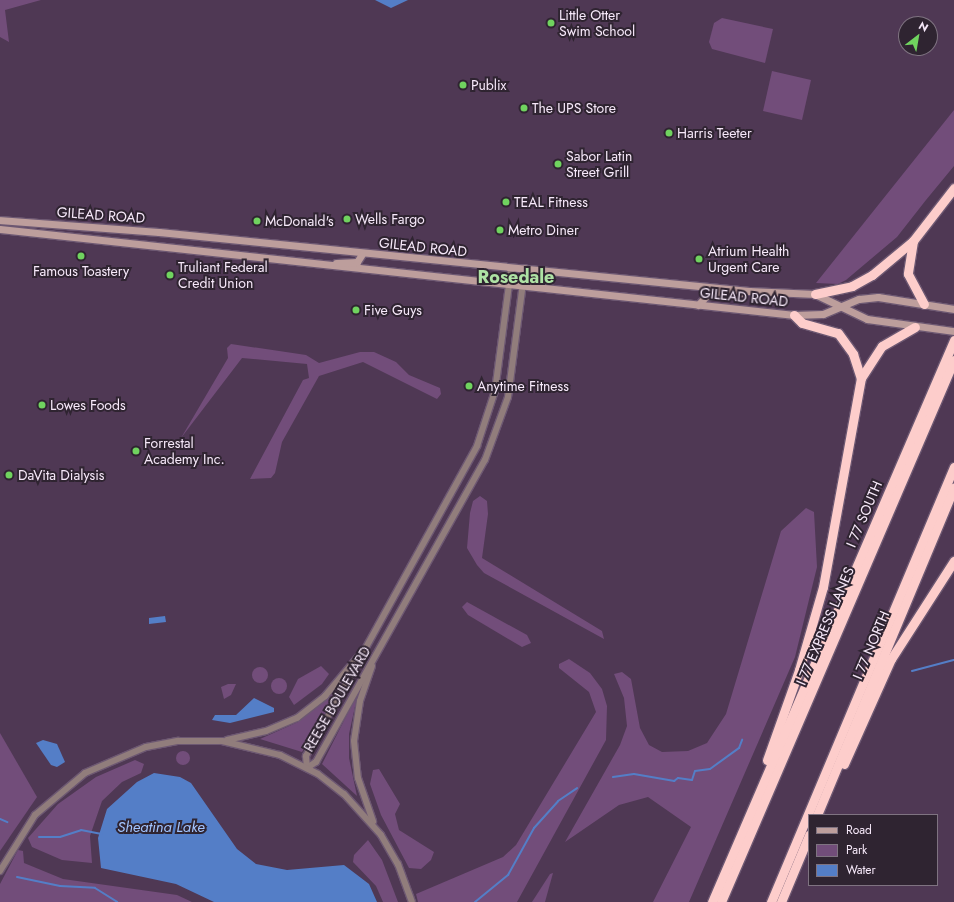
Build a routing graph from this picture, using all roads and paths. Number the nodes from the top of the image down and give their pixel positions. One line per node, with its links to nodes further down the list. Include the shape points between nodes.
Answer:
1 (954, 188): 4 (highway)
2 (0, 220): 5 (main road, GILEAD ROAD)
3 (0, 229): 6 (main road, GILEAD ROAD)
4 (913, 241): 12 (highway, via 858,284); 13 (highway, via 908,274)
5 (362, 254): 6 (main road, via 354,263); 8 (main road, GILEAD ROAD)
6 (304, 263): 9 (main road, GILEAD ROAD)
7 (525, 268): 8 (main road, GILEAD ROAD); 10 (street, REESE BOULEVARD); 11 (main road, GILEAD ROAD)
8 (511, 269): 9 (street, REESE BOULEVARD)
9 (508, 285): 10 (main road, GILEAD ROAD); 26 (street, REESE BOULEVARD, via 495,391 483,432)
10 (524, 286): 14 (main road, GILEAD ROAD); 27 (street, REESE BOULEVARD, via 508,397 495,438)
11 (750, 291): 12 (main road, GILEAD ROAD); 14 (main road, via 726,297 706,296)
12 (815, 294): 15 (main road, GILEAD ROAD)
13 (924, 304): 15 (main road, GILEAD ROAD, via 866,298); 16 (main road, GILEAD ROAD)
14 (698, 305): 17 (main road, GILEAD ROAD)
15 (841, 307): 17 (main road, GILEAD ROAD, via 823,314); 18 (main road, GILEAD ROAD, via 867,319)
16 (954, 309)
17 (794, 315): 22 (highway, via 802,323 838,333 852,354)
18 (916, 327): 19 (main road, GILEAD ROAD); 22 (highway, via 882,346)
19 (954, 331)
20 (954, 340): 36 (highway, I 77 SOUTH)
21 (954, 360): 40 (highway, I 77 EXPRESS LANES)
22 (861, 378): 36 (highway, via 816,614)
23 (954, 467): 32 (highway)
24 (954, 487): 30 (highway, I 77 NORTH)
25 (954, 561): 30 (highway, via 891,659 834,787)
26 (370, 641): 28 (street, via 339,682 310,708 275,728); 29 (street, REESE BOULEVARD, via 306,756)
27 (375, 659): 29 (street, REESE BOULEVARD, via 316,762); 34 (street, via 360,702 354,741 358,778)
28 (222, 741): 29 (street, via 270,751); 37 (street, via 178,741 146,747 85,772 35,815)
29 (307, 768): 34 (street, via 344,794)
30 (821, 806): 33 (highway, I 77 NORTH)
31 (808, 814): 41 (highway)
32 (808, 814)
33 (817, 814)
34 (375, 826): 38 (street, via 398,864)
35 (808, 837): 42 (highway)
36 (733, 853): 39 (highway)
37 (0, 871)
38 (412, 902)
39 (712, 902)
40 (721, 902)
41 (771, 902)
42 (781, 902)

